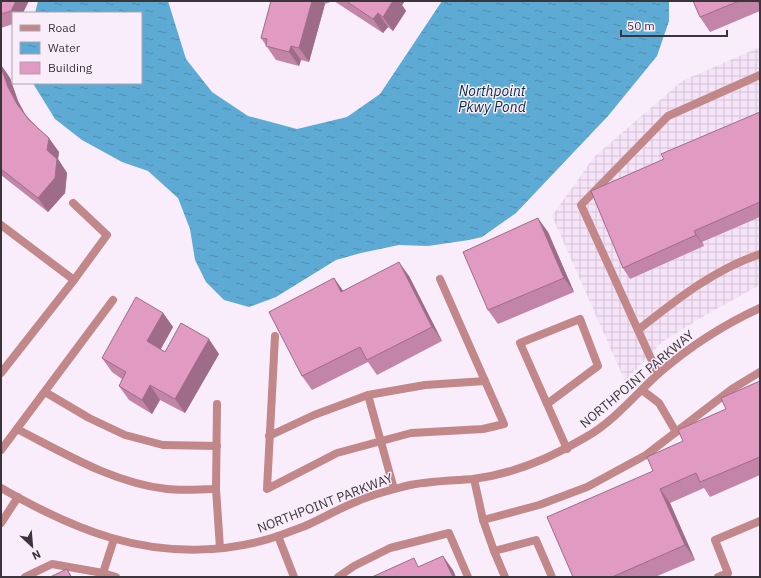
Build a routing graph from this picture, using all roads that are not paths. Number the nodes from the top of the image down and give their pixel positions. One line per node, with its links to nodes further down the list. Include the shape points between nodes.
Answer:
1 (760, 75): 9 (street, via 668,116 581,204)
2 (73, 203): 6 (street, via 107,235)
3 (1, 225): 6 (street)
4 (760, 254): 9 (street, via 709,277)
5 (440, 279): 14 (street)
6 (74, 280): 12 (street)
7 (113, 300): 16 (street)
8 (760, 308): 13 (street, NORTHPOINT PARKWAY, via 710,334)
9 (638, 330): 13 (street)
10 (274, 336): 22 (street)
11 (760, 372): 21 (street)
12 (1, 373)
13 (658, 374): 15 (street, NORTHPOINT PARKWAY)
14 (485, 381): 17 (street, via 425,385); 23 (street, via 504,424 483,429 411,434)
15 (642, 390): 21 (street, via 659,403); 25 (street, NORTHPOINT PARKWAY, via 589,436)
16 (44, 392): 20 (street); 24 (street, via 125,435 163,446)
17 (368, 395): 22 (street, via 314,415); 23 (street)
18 (217, 404): 24 (street)
19 (547, 404): 19 (street, via 520,343 580,319 598,366); 25 (street)
20 (17, 429): 26 (street); 29 (street, via 90,466 134,483 168,490)
21 (676, 432): 32 (street, via 646,455 587,486 538,505)
22 (270, 436): 23 (street, via 267,489 337,453)
23 (381, 441): 30 (street)
24 (217, 446): 29 (street)
25 (566, 449): 27 (street, NORTHPOINT PARKWAY, via 518,469)
26 (1, 450)
27 (474, 478): 30 (street, NORTHPOINT PARKWAY, via 414,484); 32 (street)
28 (1, 488): 31 (street, NORTHPOINT PARKWAY)
29 (216, 489): 37 (street)
30 (394, 489): 35 (street, NORTHPOINT PARKWAY, via 356,501 304,527)
31 (18, 498): 34 (street); 36 (street, NORTHPOINT PARKWAY, via 77,526)
32 (483, 520): 38 (street)
33 (760, 521): 40 (street, via 715,540)
34 (1, 523)
35 (278, 536): 37 (street, NORTHPOINT PARKWAY); 43 (street)
36 (114, 539): 37 (street, NORTHPOINT PARKWAY, via 180,549); 39 (street)
37 (220, 548)
38 (494, 551): 46 (street); 47 (street, via 536,540)
39 (103, 573): 41 (street, via 52,564); 42 (street)
40 (729, 575): 48 (street)
41 (25, 577)
42 (116, 577)
43 (294, 577)
44 (338, 577): 45 (street, via 390,548 449,533)
45 (468, 577)
46 (505, 577)
47 (552, 577)
48 (718, 577)

